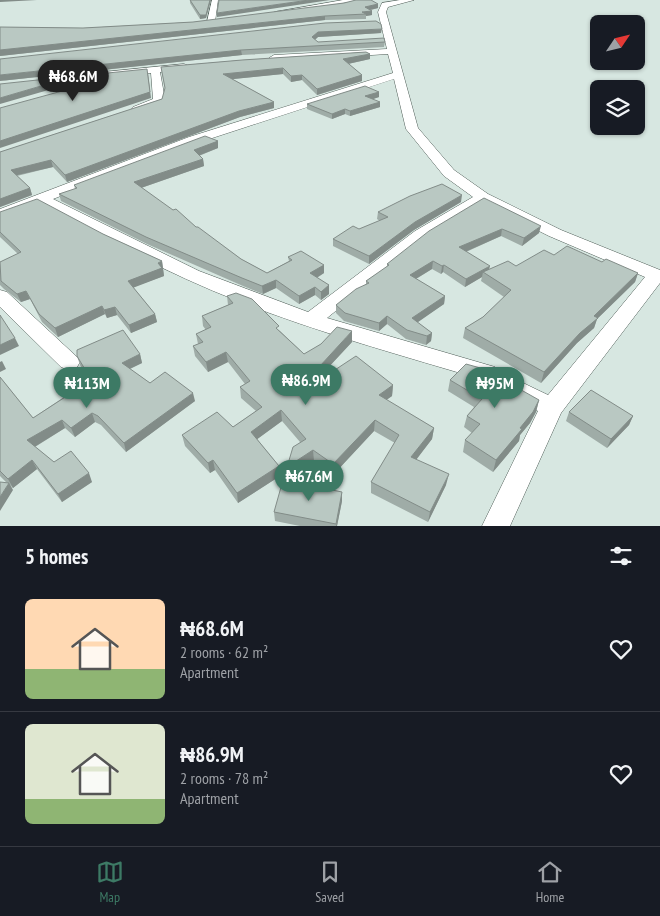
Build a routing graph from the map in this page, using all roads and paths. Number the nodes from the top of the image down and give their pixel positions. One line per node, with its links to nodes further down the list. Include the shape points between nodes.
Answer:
1 (215, 0): 7 (street)
2 (358, 0): 5 (street)
3 (411, 0): 4 (street)
4 (387, 1): 8 (street, via 380,22)
5 (327, 2): 6 (street, via 271,13)
6 (270, 7)
7 (211, 22)
8 (386, 43): 9 (street); 12 (street)
9 (260, 59)
10 (193, 66): 11 (street)
11 (154, 70): 13 (street); 16 (street, via 158,101)
12 (397, 74): 17 (street, via 412,130 449,173); 18 (street, via 193,140)
13 (88, 77): 14 (street); 15 (street, via 83,85)
14 (39, 81)
15 (64, 92)
16 (129, 112)
17 (483, 197): 20 (street, via 555,233); 22 (street, via 421,234)
18 (40, 198): 19 (street); 22 (street, via 186,272)
19 (0, 214)
20 (659, 276): 24 (street)
21 (0, 296): 23 (street)
22 (311, 320): 24 (street, via 490,373)
23 (69, 362)
24 (551, 408): 25 (street)
25 (496, 526)

